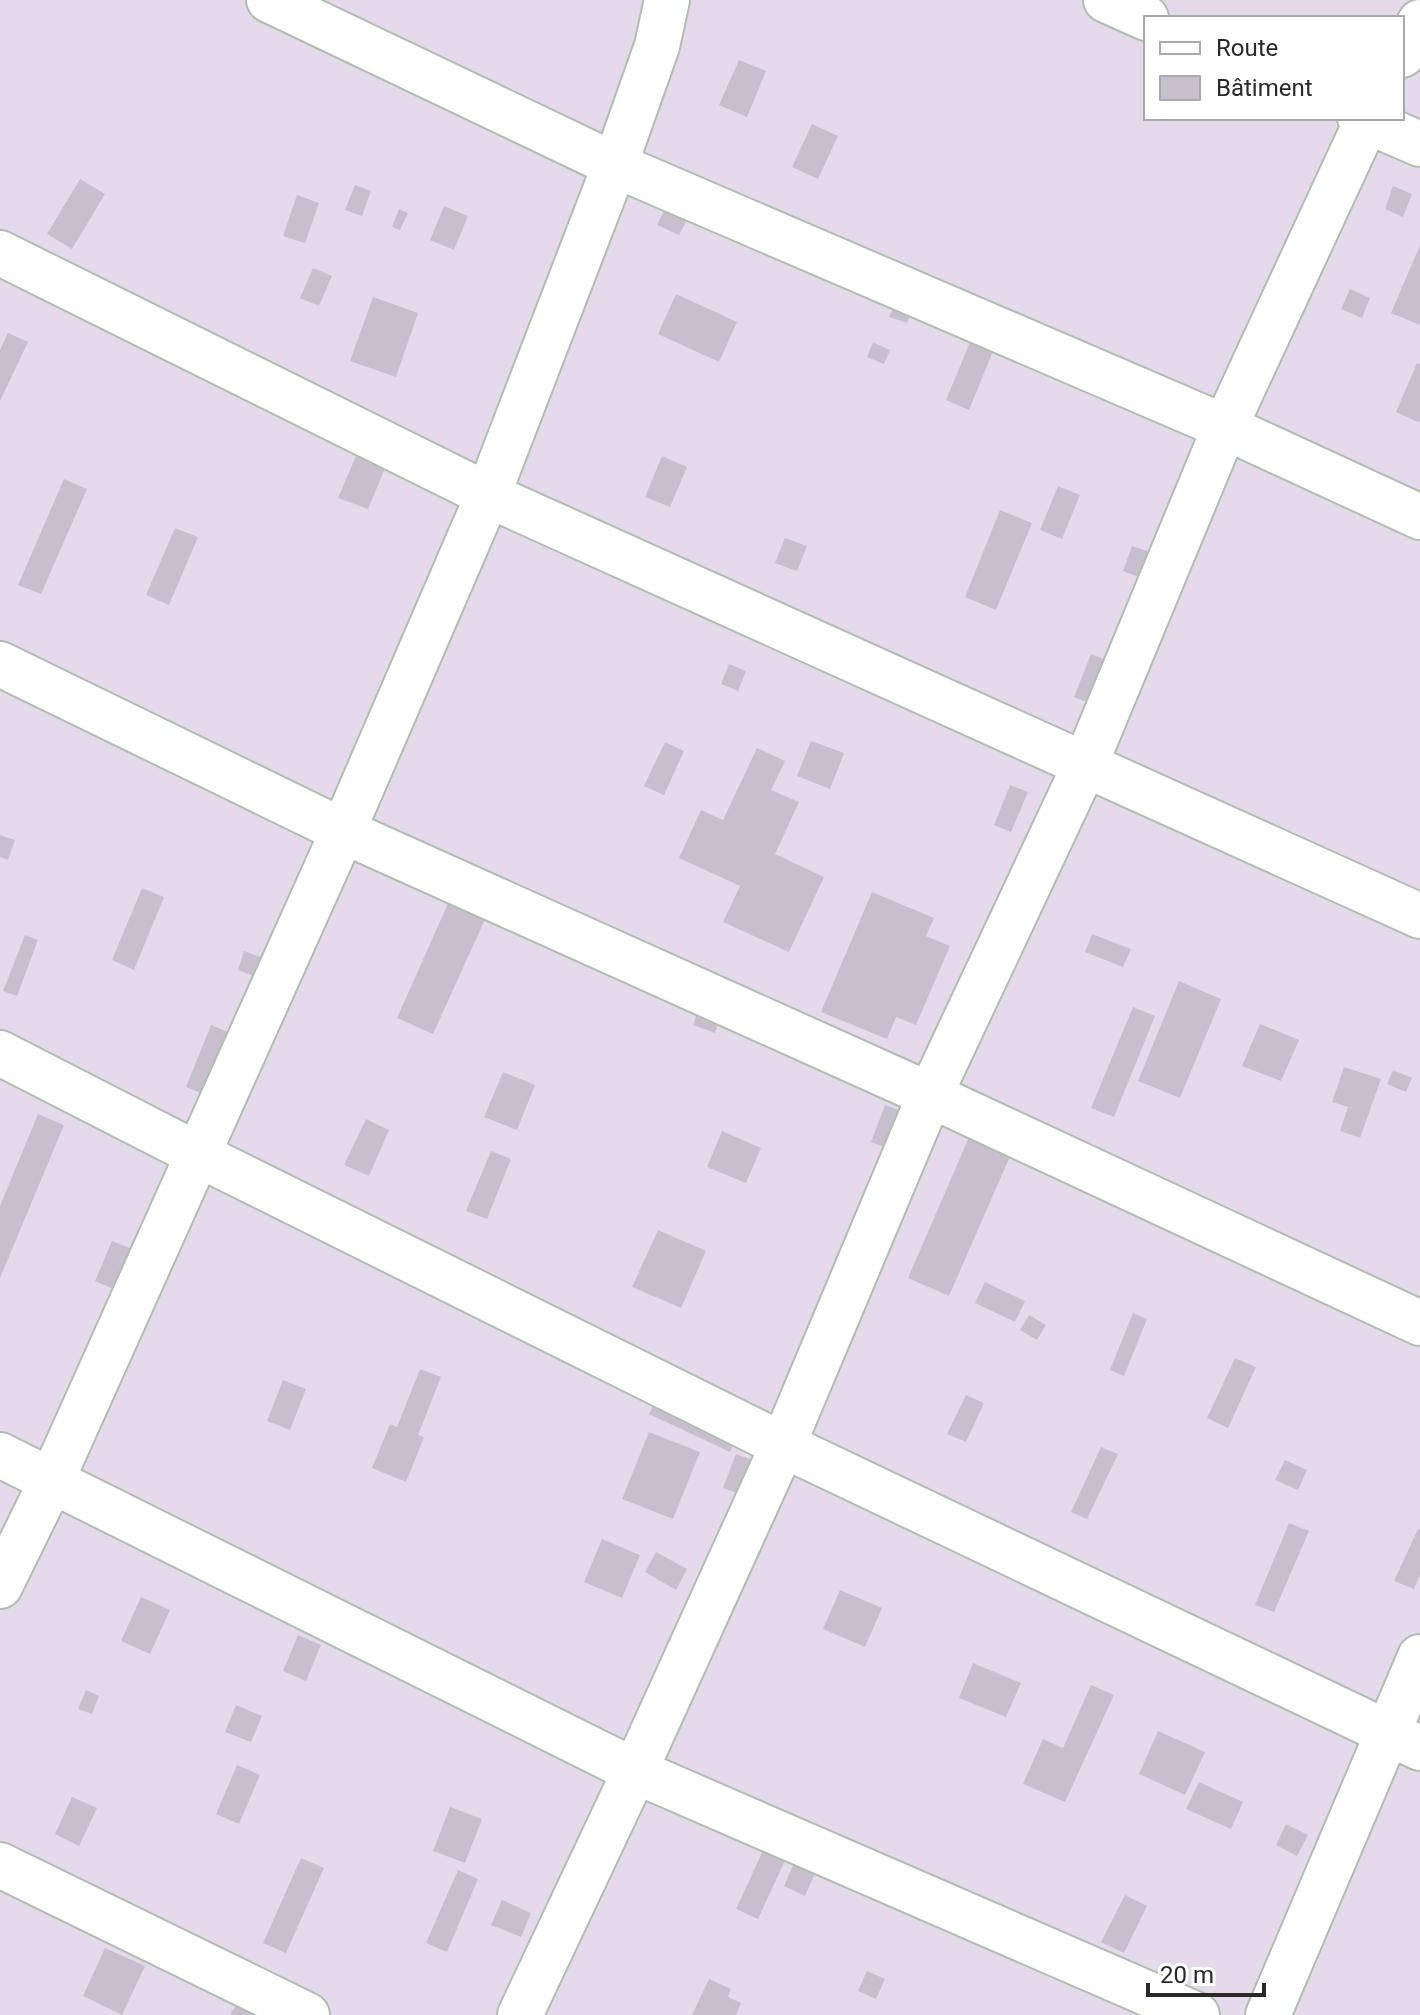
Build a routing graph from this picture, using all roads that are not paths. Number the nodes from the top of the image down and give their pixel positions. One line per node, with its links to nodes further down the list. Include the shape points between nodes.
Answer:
1 (269, 0): 10 (street)
2 (667, 0): 10 (street, via 657,46)
3 (1106, 0): 4 (street)
4 (1144, 17)
5 (1420, 22): 6 (street)
6 (1404, 51)
7 (1365, 120): 12 (street)
8 (1367, 120): 9 (street)
9 (1420, 144)
10 (615, 165): 12 (street); 13 (street)
11 (0, 253): 13 (street)
12 (1225, 427): 14 (street); 16 (street)
13 (488, 495): 16 (street); 17 (street)
14 (1420, 517)
15 (0, 664): 17 (street)
16 (1085, 765): 18 (street); 20 (street)
17 (343, 831): 20 (street); 21 (street)
18 (1420, 916)
19 (0, 1053): 21 (street)
20 (930, 1095): 22 (street); 23 (street)
21 (197, 1154): 23 (street); 25 (street)
22 (1420, 1323)
23 (783, 1445): 28 (street); 29 (street)
24 (0, 1455): 25 (street)
25 (51, 1482): 26 (street); 29 (street)
26 (0, 1586)
27 (1420, 1657): 28 (street)
28 (1404, 1740): 34 (street)
29 (635, 1771): 32 (street); 33 (street)
30 (0, 1865): 31 (street)
31 (307, 2015)
32 (520, 2015)
33 (1197, 2015)
34 (1268, 2015)

